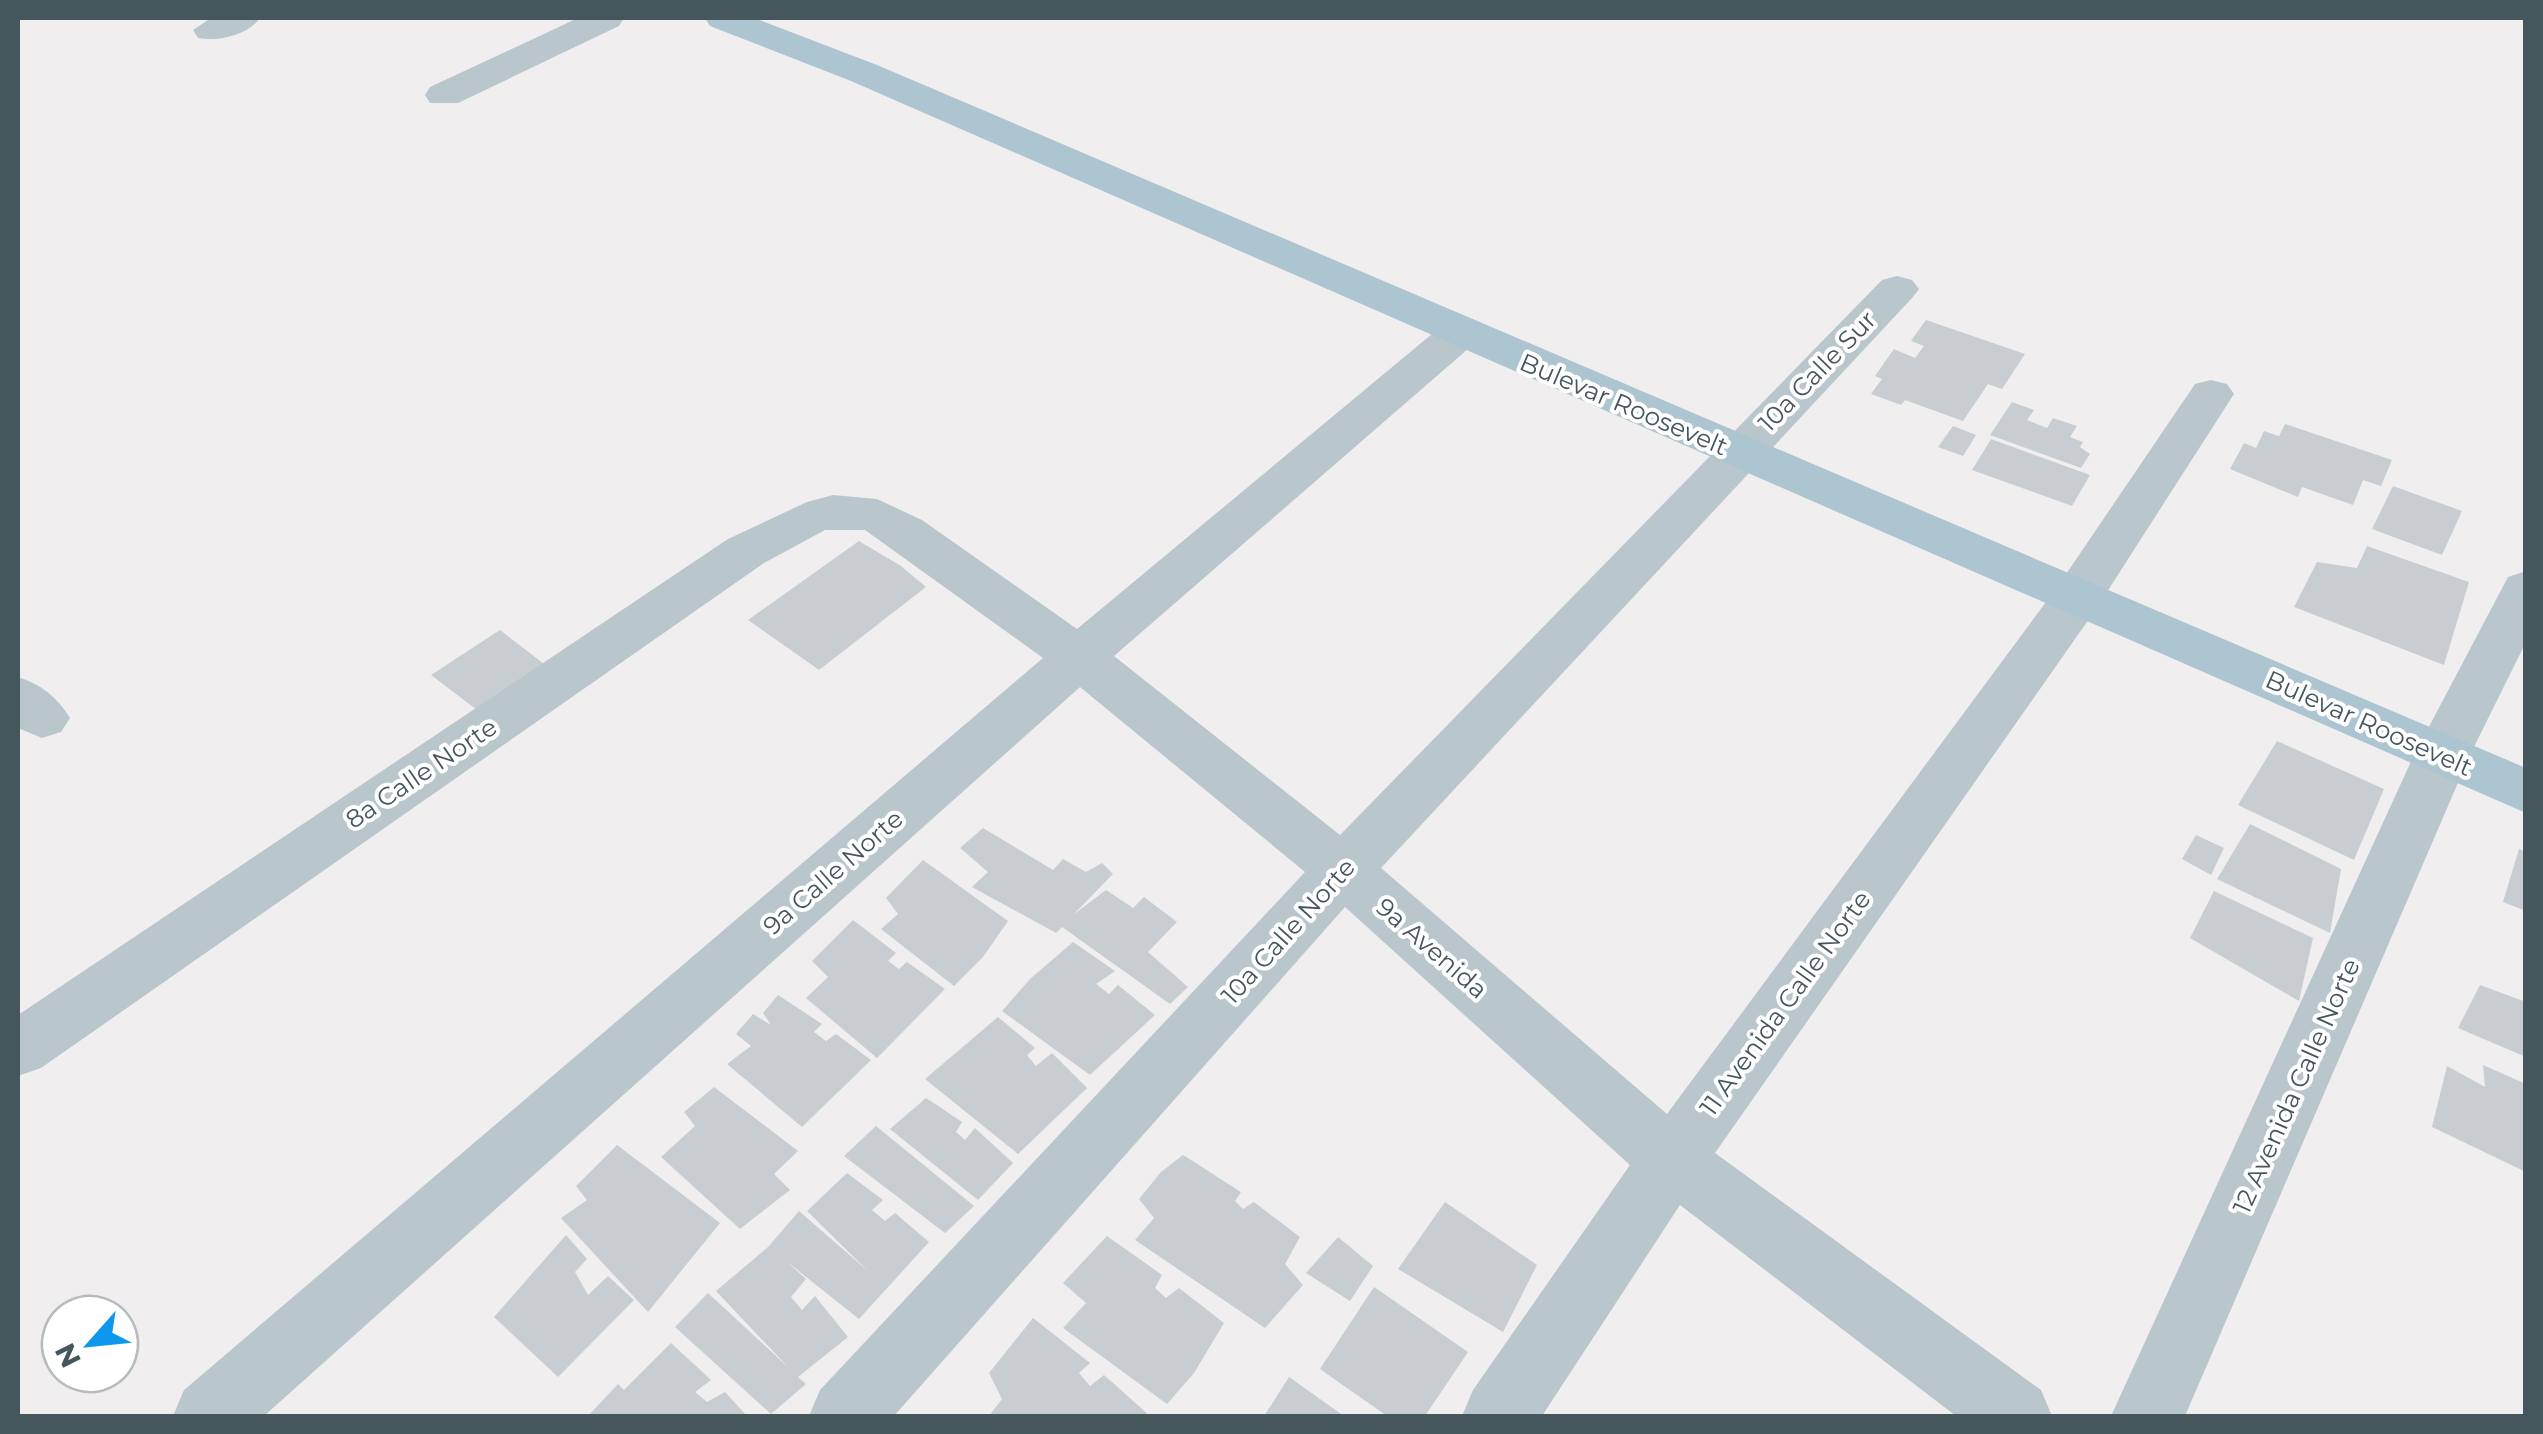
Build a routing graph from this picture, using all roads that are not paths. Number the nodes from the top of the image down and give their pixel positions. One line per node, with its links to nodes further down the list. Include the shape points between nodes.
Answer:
1 (606, 18): 3 (street)
2 (723, 18): 5 (main road, Bulevar Roosevelt, via 864,73)
3 (444, 96)
4 (1897, 289): 7 (street, 10a Calle Sur)
5 (1460, 334): 7 (main road, Bulevar Roosevelt); 11 (street, 9a Calle Norte)
6 (2211, 394): 10 (street, 11 Avenida Calle Norte)
7 (1738, 453): 10 (main road, Bulevar Roosevelt); 14 (street, 10a Calle Norte)
8 (832, 511): 11 (street, 9a Avenida, via 877,515); 15 (street, 8a Calle Norte, via 746,551)
9 (2526, 589): 12 (street, 12 Avenida Calle Norte)
10 (2078, 596): 12 (main road, Bulevar Roosevelt); 16 (street, 11 Avenida Calle Norte)
11 (1079, 656): 14 (street, 9a Avenida); 17 (street, 9a Calle Norte)
12 (2442, 755): 13 (main road, Bulevar Roosevelt); 21 (street, 12 Avenida Calle Norte)
13 (2526, 792)
14 (1343, 870): 16 (street, 9a Avenida); 18 (street, 10a Calle Norte)
15 (18, 1049)
16 (1672, 1160): 19 (street, 11 Avenida Calle Norte); 20 (street, 9a Avenida)
17 (210, 1416)
18 (846, 1416)
19 (1499, 1416)
20 (2016, 1416)
21 (2148, 1416)

